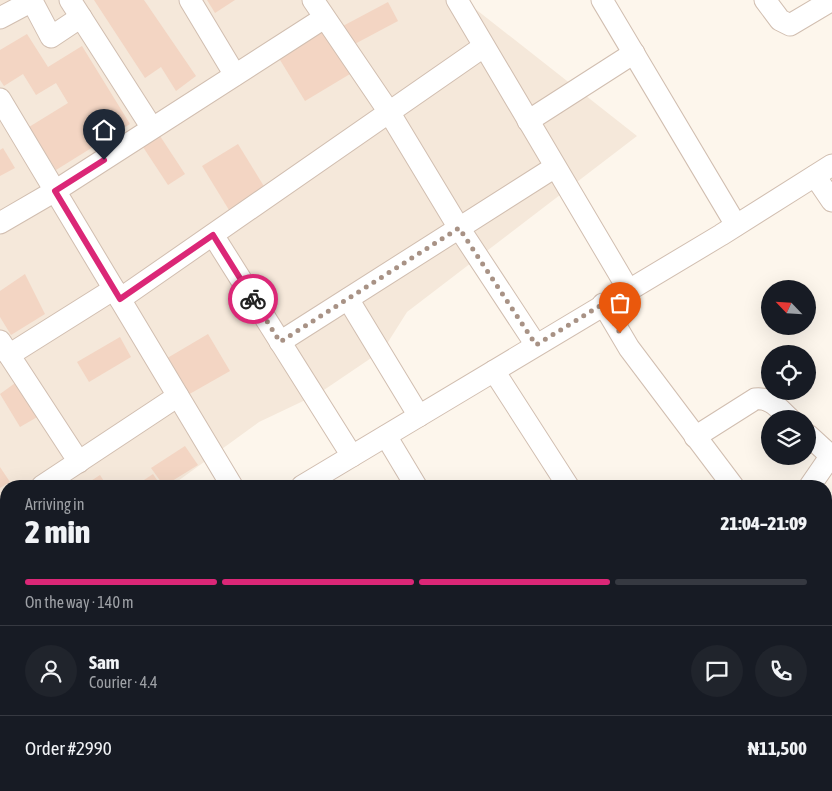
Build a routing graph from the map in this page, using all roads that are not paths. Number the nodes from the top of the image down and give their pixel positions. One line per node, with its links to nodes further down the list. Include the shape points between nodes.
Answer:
1 (190, 0): 11 (street)
2 (457, 0): 9 (street)
3 (602, 0): 10 (street)
4 (764, 0): 5 (street, via 780,20 790,25)
5 (832, 0)
6 (76, 9): 8 (street, via 51,36 32,1); 15 (street)
7 (318, 9): 11 (street); 13 (street)
8 (0, 18)
9 (484, 47): 13 (street); 14 (street)
10 (634, 53): 14 (street); 21 (street)
11 (235, 75): 15 (street)
12 (0, 99): 18 (street)
13 (389, 112): 22 (street); 23 (street)
14 (528, 121): 16 (street)
15 (152, 128): 18 (street)
16 (555, 167): 22 (street); 24 (street)
17 (824, 171): 19 (street); 21 (street)
18 (55, 191): 20 (street); 25 (street)
19 (832, 201)
20 (0, 223)
21 (736, 225): 24 (street)
22 (459, 228): 26 (street); 29 (street)
23 (213, 235): 25 (street); 28 (street)
24 (628, 289): 27 (street)
25 (117, 294): 30 (street); 32 (street)
26 (348, 299): 28 (street); 34 (street)
27 (603, 304): 29 (street); 36 (street, via 629,348)
28 (280, 342): 39 (street)
29 (536, 345): 31 (street)
30 (5, 348): 40 (street)
31 (494, 371): 34 (street); 45 (street)
32 (178, 396): 40 (street); 42 (street)
33 (780, 410): 36 (street, via 763,398 755,400)
34 (419, 416): 35 (street)
35 (386, 436): 39 (street); 44 (street)
36 (695, 437): 46 (street)
37 (816, 442): 38 (street)
38 (831, 455): 47 (street)
39 (352, 456): 43 (street)
40 (79, 462): 41 (street)
41 (51, 480)
42 (228, 480)
43 (312, 480)
44 (412, 480)
45 (564, 480)
46 (728, 480)
47 (814, 480)

